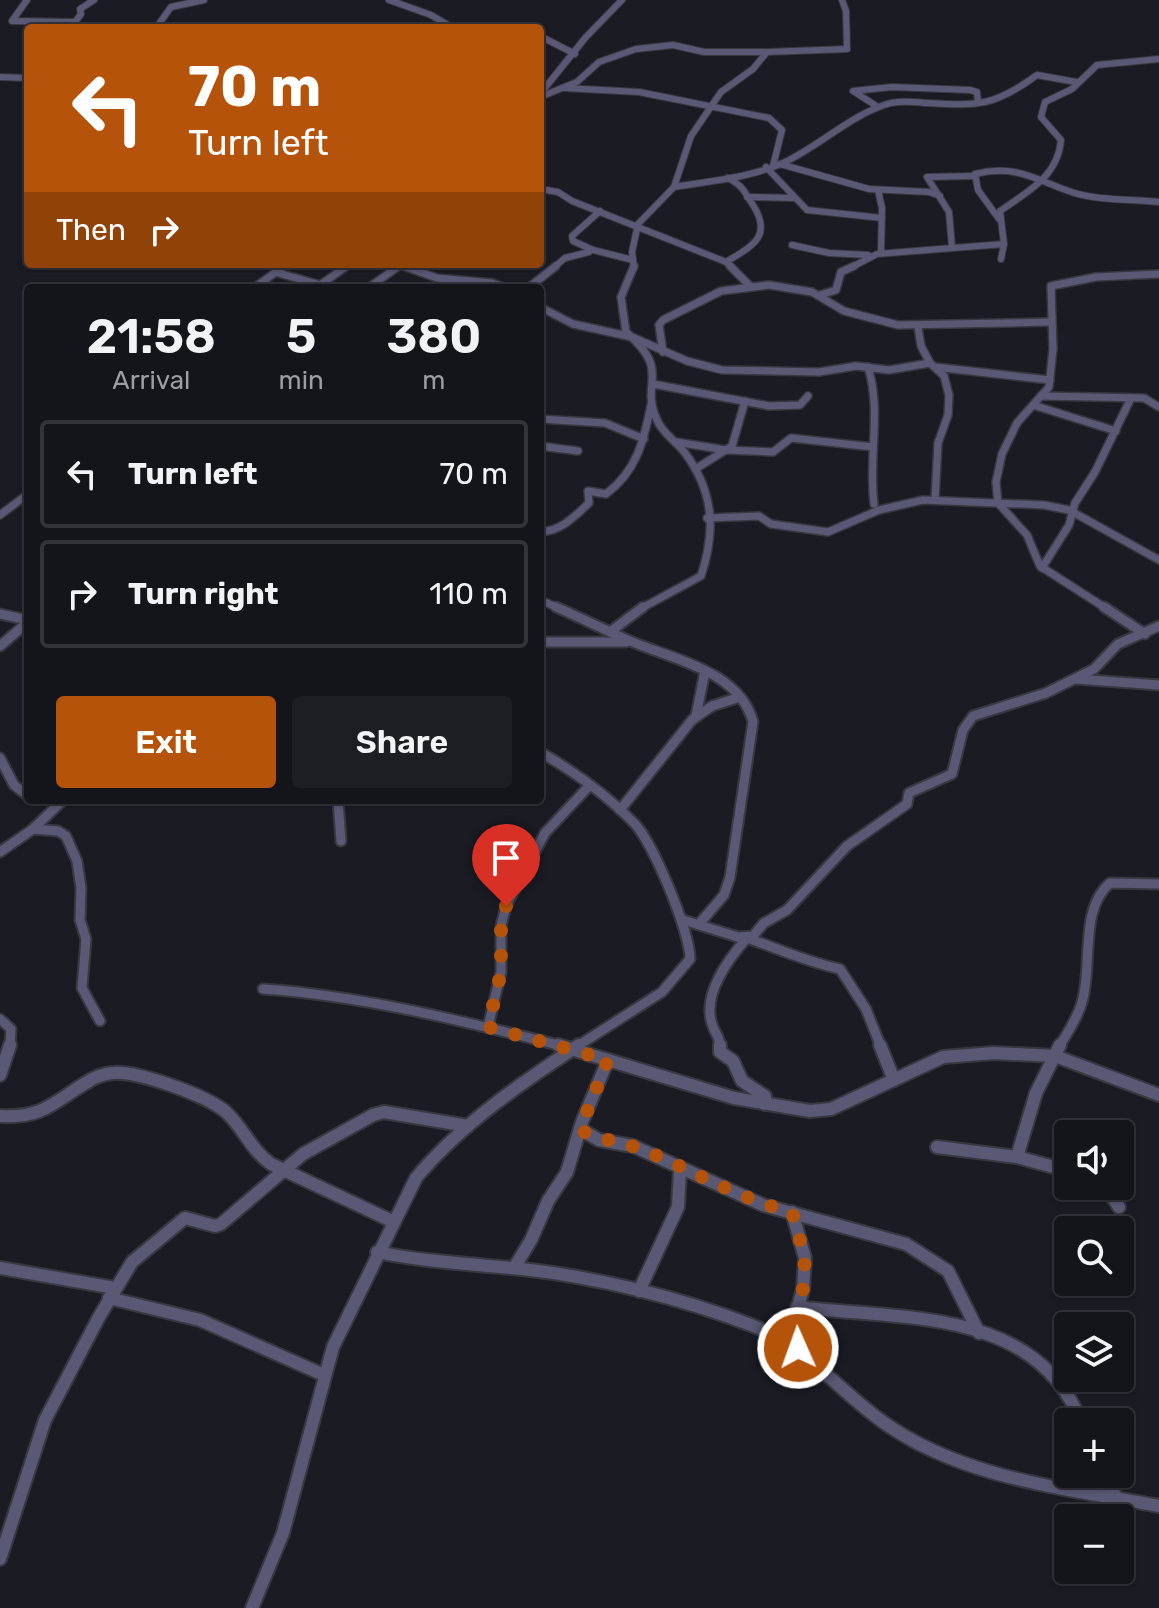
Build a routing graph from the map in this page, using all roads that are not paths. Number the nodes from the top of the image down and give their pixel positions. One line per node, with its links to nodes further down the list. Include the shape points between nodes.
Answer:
1 (27, 0): 7 (street, via 12,21)
2 (94, 0): 8 (street, via 80,9)
3 (204, 0): 9 (street, via 168,7)
4 (389, 0): 10 (street)
5 (622, 0): 13 (street)
6 (842, 0): 12 (street, via 847,49)
7 (58, 24)
8 (75, 24)
9 (158, 24)
10 (445, 24)
11 (544, 38): 13 (street)
12 (767, 52): 18 (street, via 704,52 675,45 636,49 600,61); 22 (street)
13 (575, 54): 19 (street)
14 (1159, 59): 17 (street, via 1102,63)
15 (24, 76): 16 (street)
16 (0, 77)
17 (1076, 82): 21 (street, via 1037,75 1006,98); 27 (street, via 1045,101 1041,110 1062,143 1058,164)
18 (564, 88): 20 (street); 22 (street, via 634,92)
19 (544, 90)
20 (544, 94)
21 (978, 103): 23 (street, via 897,102); 23 (street, via 977,92 970,90 854,90)
22 (710, 107): 24 (street, via 776,122 782,130); 28 (street, via 688,141)
23 (878, 107): 24 (street)
24 (773, 166): 26 (street); 30 (street); 33 (street)
25 (974, 176): 27 (street, via 991,170); 31 (street, via 927,177); 37 (street, via 985,203)
26 (728, 177): 28 (street); 32 (street, via 743,185)
27 (1044, 179): 34 (street, via 1078,194); 37 (street, via 1000,211)
28 (674, 187): 38 (street)
29 (544, 190): 35 (street)
30 (878, 190): 31 (street); 36 (street)
31 (940, 196): 41 (street, via 949,212)
32 (747, 197): 33 (street); 47 (street, via 760,217 760,233 755,243)
33 (794, 198): 36 (street, via 814,211)
34 (1159, 202)
35 (600, 211): 38 (street); 42 (street, via 572,238)
36 (882, 218): 43 (street)
37 (999, 219): 39 (street)
38 (638, 225): 46 (street); 47 (street)
39 (1004, 244): 41 (street); 45 (street)
40 (792, 245): 44 (street)
41 (952, 247): 43 (street)
42 (596, 251): 46 (street); 59 (street, via 570,255)
43 (881, 253): 44 (street)
44 (871, 255): 61 (street, via 842,271 836,290)
45 (1001, 259)
46 (633, 260): 65 (street, via 621,297 626,332)
47 (726, 262): 60 (street)
48 (280, 268): 52 (street)
49 (343, 268): 56 (street)
50 (395, 268): 57 (street)
51 (411, 268): 58 (street, via 437,278)
52 (275, 272): 54 (street); 55 (street)
53 (1159, 274): 63 (street, via 1053,284)
54 (259, 284)
55 (317, 284)
56 (321, 284)
57 (373, 284)
58 (493, 284)
59 (533, 284)
60 (750, 286): 61 (street, via 774,285); 66 (street, via 721,291 663,320)
61 (820, 295): 64 (street, via 852,314)
62 (544, 309): 65 (street, via 573,324)
63 (1051, 322): 64 (street); 69 (street)
64 (918, 327): 67 (street)
65 (632, 337): 66 (street); 70 (street, via 654,366)
66 (663, 352): 68 (street, via 738,371)
67 (932, 365): 68 (street); 69 (street); 88 (street, via 944,376 949,402 938,443)
68 (868, 367): 83 (street, via 876,392)
69 (1050, 380): 72 (street)
70 (653, 384): 74 (street); 75 (street)
71 (808, 396): 74 (street, via 800,405)
72 (1041, 396): 73 (street); 76 (street)
73 (1131, 398): 77 (street, via 1146,398); 79 (street)
74 (745, 401): 84 (street, via 734,442)
75 (652, 402): 80 (street); 81 (street, via 660,426)
76 (1033, 405): 79 (street); 89 (street, via 1002,454)
77 (1159, 407)
78 (544, 419): 80 (street, via 605,423)
79 (1116, 431): 91 (street)
80 (644, 439): 94 (street, via 611,492 588,491 589,503 555,530)
81 (676, 442): 84 (street); 93 (street, via 708,494)
82 (544, 447): 85 (street)
83 (873, 447): 84 (street, via 791,438 773,452); 90 (street)
84 (726, 450): 86 (street)
85 (578, 451)
86 (697, 468)
87 (24, 497): 92 (street)
88 (935, 499): 89 (street); 93 (street, via 879,510 828,532 771,524 759,516)
89 (998, 503): 91 (street); 96 (street, via 1027,535)
90 (874, 504)
91 (1072, 512): 95 (street); 96 (street)
92 (0, 515)
93 (707, 518): 102 (street, via 711,546 702,575)
94 (544, 531)
95 (1159, 560)
96 (1042, 568): 103 (street)
97 (544, 602): 102 (street)
98 (0, 614): 99 (street)
99 (24, 620)
100 (24, 625): 106 (street)
101 (1159, 626): 103 (street)
102 (610, 632): 105 (street)
103 (1145, 634): 108 (street, via 1113,647 1094,669)
104 (544, 642): 105 (street)
105 (633, 643): 107 (street)
106 (0, 646)
107 (705, 671): 110 (street); 111 (street)
108 (1073, 679): 109 (street); 125 (street, via 1030,700 970,718 952,774 909,793 907,804 847,846 787,910)
109 (1159, 685)
110 (740, 697): 111 (street, via 717,701); 124 (street, via 753,717 733,864 724,895)
111 (696, 716): 118 (street)
112 (544, 754): 114 (street)
113 (0, 758): 115 (street)
114 (590, 785): 118 (street); 129 (street, via 545,833 506,906 501,972)
115 (24, 794)
116 (59, 804): 119 (street)
117 (338, 804): 120 (street)
118 (620, 810): 123 (street, via 641,832)
119 (33, 829): 121 (street); 128 (street, via 58,831 72,847 86,939 82,988)
120 (341, 841)
121 (0, 852)
122 (1159, 884): 131 (street, via 1114,883 1101,889 1082,1003)
123 (683, 920): 124 (street); 130 (street, via 690,959 672,983)
124 (699, 924): 125 (street)
125 (747, 938): 134 (street, via 805,962 840,969 866,1009); 136 (street, via 726,962 712,999 711,1023 720,1036 720,1052 733,1061 742,1081 765,1096)
126 (263, 989): 129 (street, via 305,992)
127 (0, 1019): 133 (street, via 11,1029 12,1043)
128 (100, 1021)
129 (488, 1027): 130 (street)
130 (572, 1049): 132 (street); 138 (street)
131 (1055, 1056): 134 (street, via 945,1057); 135 (street); 141 (street, via 1036,1093)
132 (608, 1060): 136 (street); 139 (street)
133 (0, 1075)
134 (894, 1080): 136 (street, via 819,1111)
135 (1159, 1095)
136 (765, 1104)
137 (0, 1116): 144 (street, via 34,1116 61,1103 95,1075 118,1071 227,1112 249,1147)
138 (468, 1126): 144 (street, via 379,1113 320,1142); 148 (street, via 416,1178)
139 (580, 1129): 143 (street); 151 (street, via 567,1172)
140 (937, 1147): 141 (street)
141 (1017, 1157): 142 (street)
142 (1054, 1167)
143 (680, 1169): 147 (street); 152 (street, via 678,1207)
144 (282, 1171): 148 (street); 153 (street, via 218,1226 183,1219 132,1262)
145 (1114, 1200): 146 (street)
146 (1119, 1207)
147 (792, 1212): 154 (street, via 805,1258); 155 (street, via 896,1240 940,1263)
148 (394, 1222): 149 (street)
149 (377, 1252): 151 (street); 157 (street)
150 (0, 1268): 153 (street)
151 (514, 1268): 152 (street)
152 (639, 1291): 156 (street, via 751,1325)
153 (112, 1293): 157 (street, via 200,1320); 162 (street, via 45,1420)
154 (797, 1307): 155 (street, via 933,1320); 156 (street)
155 (979, 1333): 158 (street, via 1024,1353 1053,1374)
156 (798, 1348): 160 (street, via 883,1422 941,1455 1009,1478)
157 (324, 1375): 163 (street, via 283,1533)
158 (1075, 1408)
159 (1111, 1488): 160 (street)
160 (1117, 1498): 161 (street)
161 (1159, 1506)
162 (0, 1559)
163 (252, 1608)

